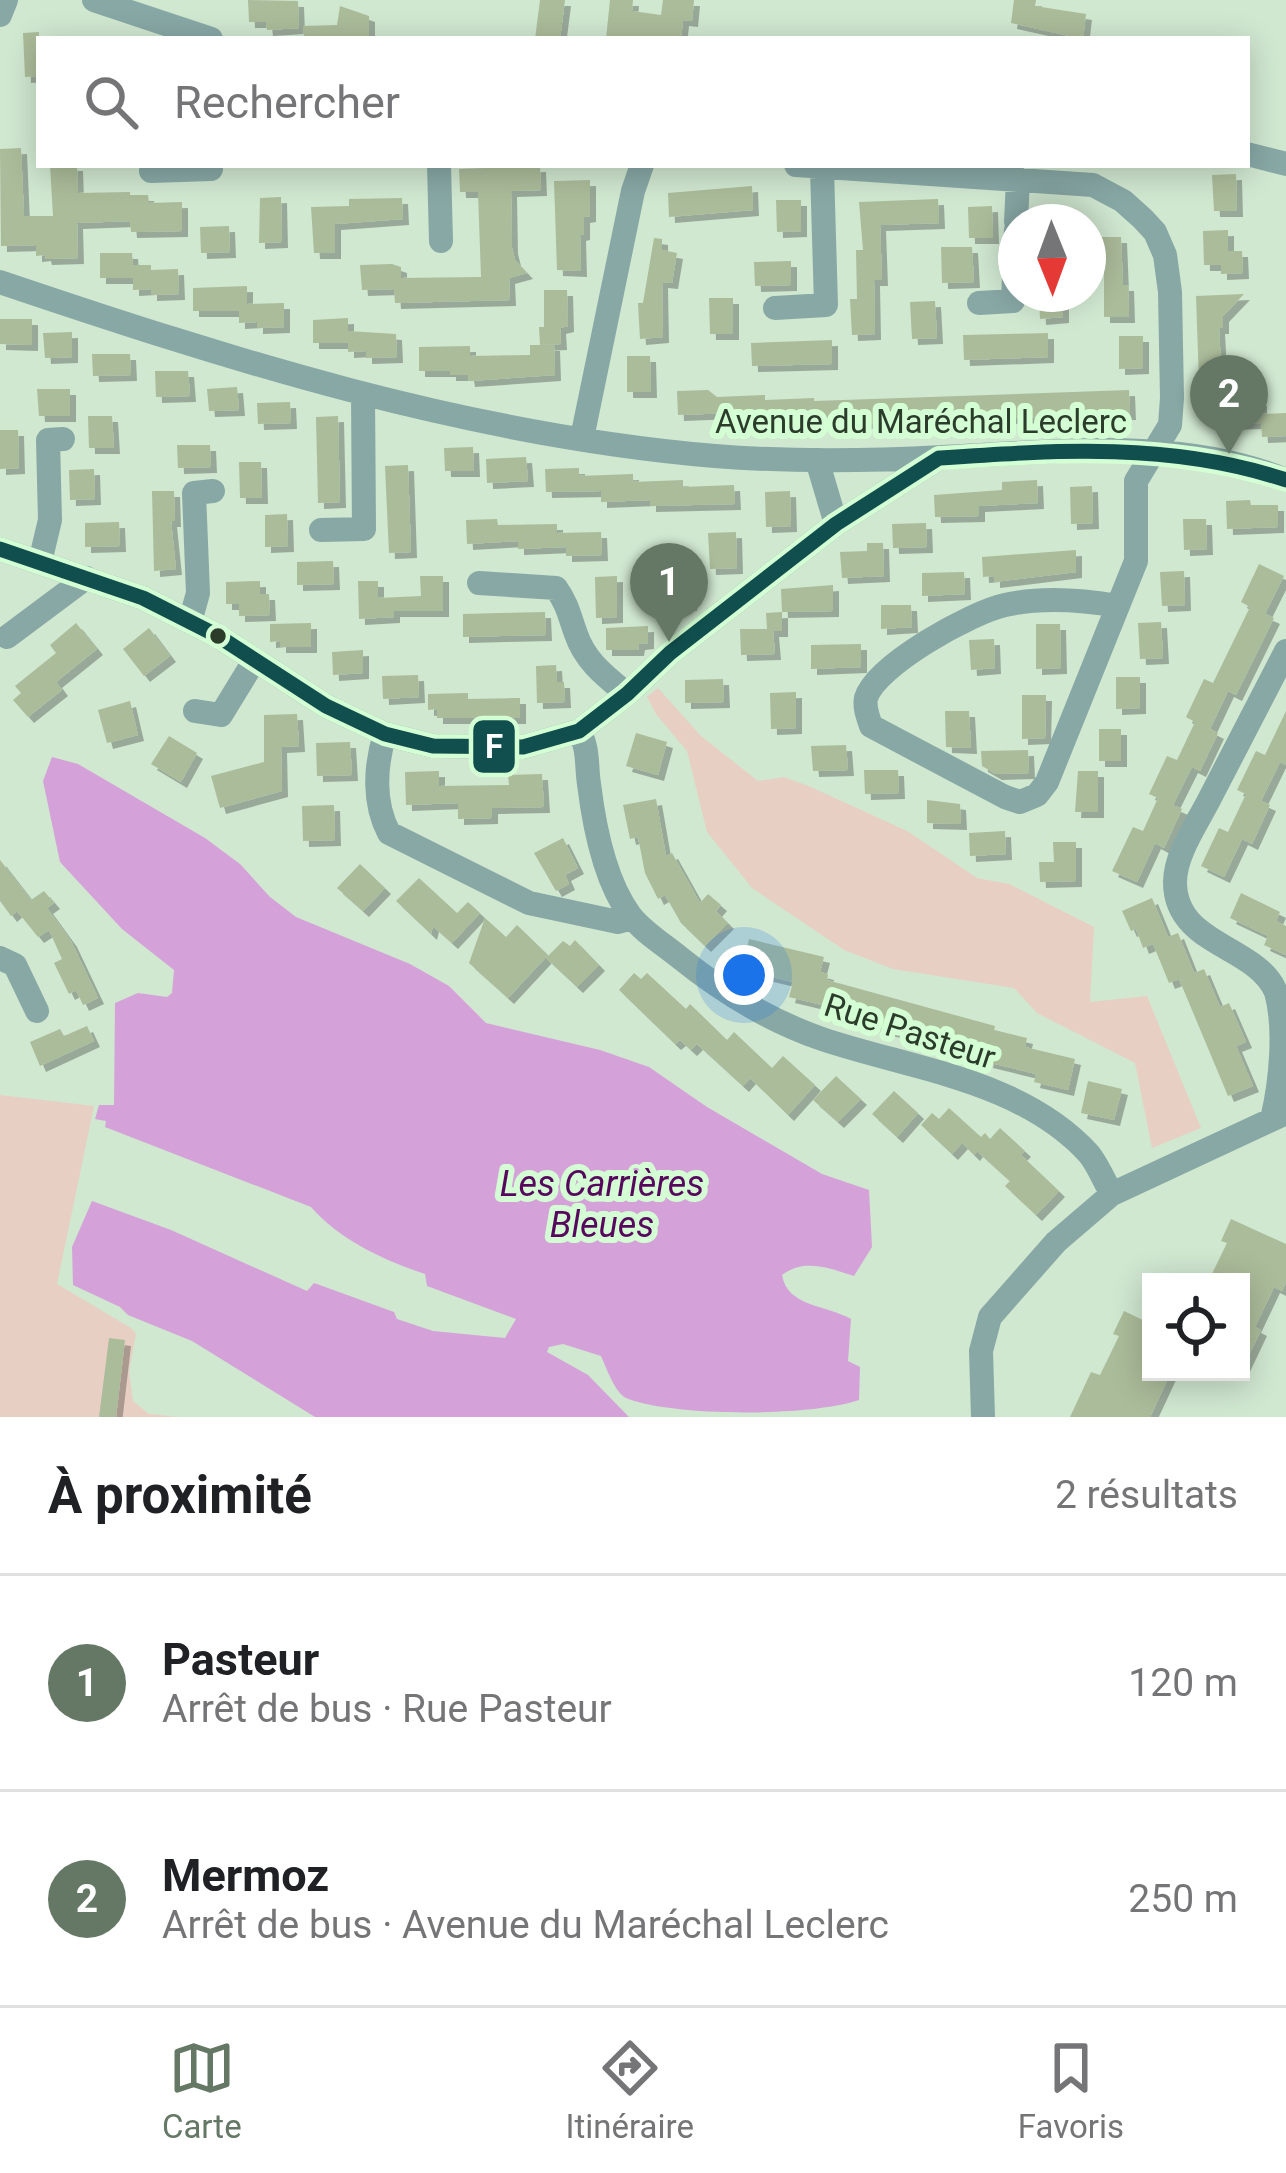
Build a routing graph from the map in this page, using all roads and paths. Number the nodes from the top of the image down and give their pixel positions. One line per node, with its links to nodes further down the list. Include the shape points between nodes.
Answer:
1 (6, 0): 3 (street)
2 (94, 0): 4 (street)
3 (0, 15)
4 (202, 36)
5 (1250, 155): 6 (street)
6 (1286, 164)
7 (211, 168): 12 (street)
8 (439, 168): 15 (street)
9 (641, 168): 21 (street)
10 (816, 168): 11 (street)
11 (822, 169): 13 (street); 19 (street, via 826,305)
12 (151, 170)
13 (1018, 179): 14 (street); 23 (street, via 1093,185 1155,232 1170,292 1172,398 1170,425)
14 (1017, 204)
15 (441, 241)
16 (0, 282): 20 (street, Avenue du Maréchal Leclerc)
17 (998, 302): 18 (street)
18 (979, 303)
19 (776, 308)
20 (363, 395): 21 (street, Avenue du Maréchal Leclerc); 29 (street, via 364,529)
21 (582, 438): 25 (street, Avenue du Maréchal Leclerc)
22 (63, 439): 31 (street, via 48,440 50,520)
23 (1154, 454): 24 (street, Avenue du Maréchal Leclerc); 26 (street, Avenue du Maréchal Leclerc); 34 (street, via 1136,481 1136,561)
24 (939, 458): 25 (street, Avenue du Maréchal Leclerc); 28 (street)
25 (817, 460): 28 (street)
26 (1286, 480)
27 (213, 491): 35 (street, via 194,493 198,593)
28 (836, 524): 39 (street)
29 (322, 530)
30 (0, 549): 31 (street)
31 (40, 562): 32 (street)
32 (86, 578): 35 (street); 36 (street)
33 (479, 584): 39 (street, via 556,588 594,667)
34 (1118, 606): 34 (street, via 1037,795 1004,797 872,726 866,698 876,682 957,623 1006,604)
35 (190, 622): 38 (street)
36 (7, 637)
37 (1286, 651): 41 (street)
38 (254, 661): 42 (street, via 221,715); 44 (street)
39 (627, 694): 43 (street)
40 (1286, 697): 41 (street)
41 (1260, 702): 48 (street, via 1175,878 1187,920 1276,990)
42 (195, 711)
43 (579, 731): 44 (street, via 479,749); 45 (street, Rue Pasteur, via 601,840)
44 (385, 734): 45 (street, via 376,761 388,833 529,903)
45 (632, 918): 50 (street, Rue Pasteur, via 702,976 783,1024 1016,1102 1091,1156)
46 (0, 958): 47 (street, via 15,965)
47 (38, 1011)
48 (1285, 1026): 49 (street)
49 (1279, 1116): 50 (street)
50 (1112, 1194): 51 (street, via 989,1317)
51 (983, 1417)

